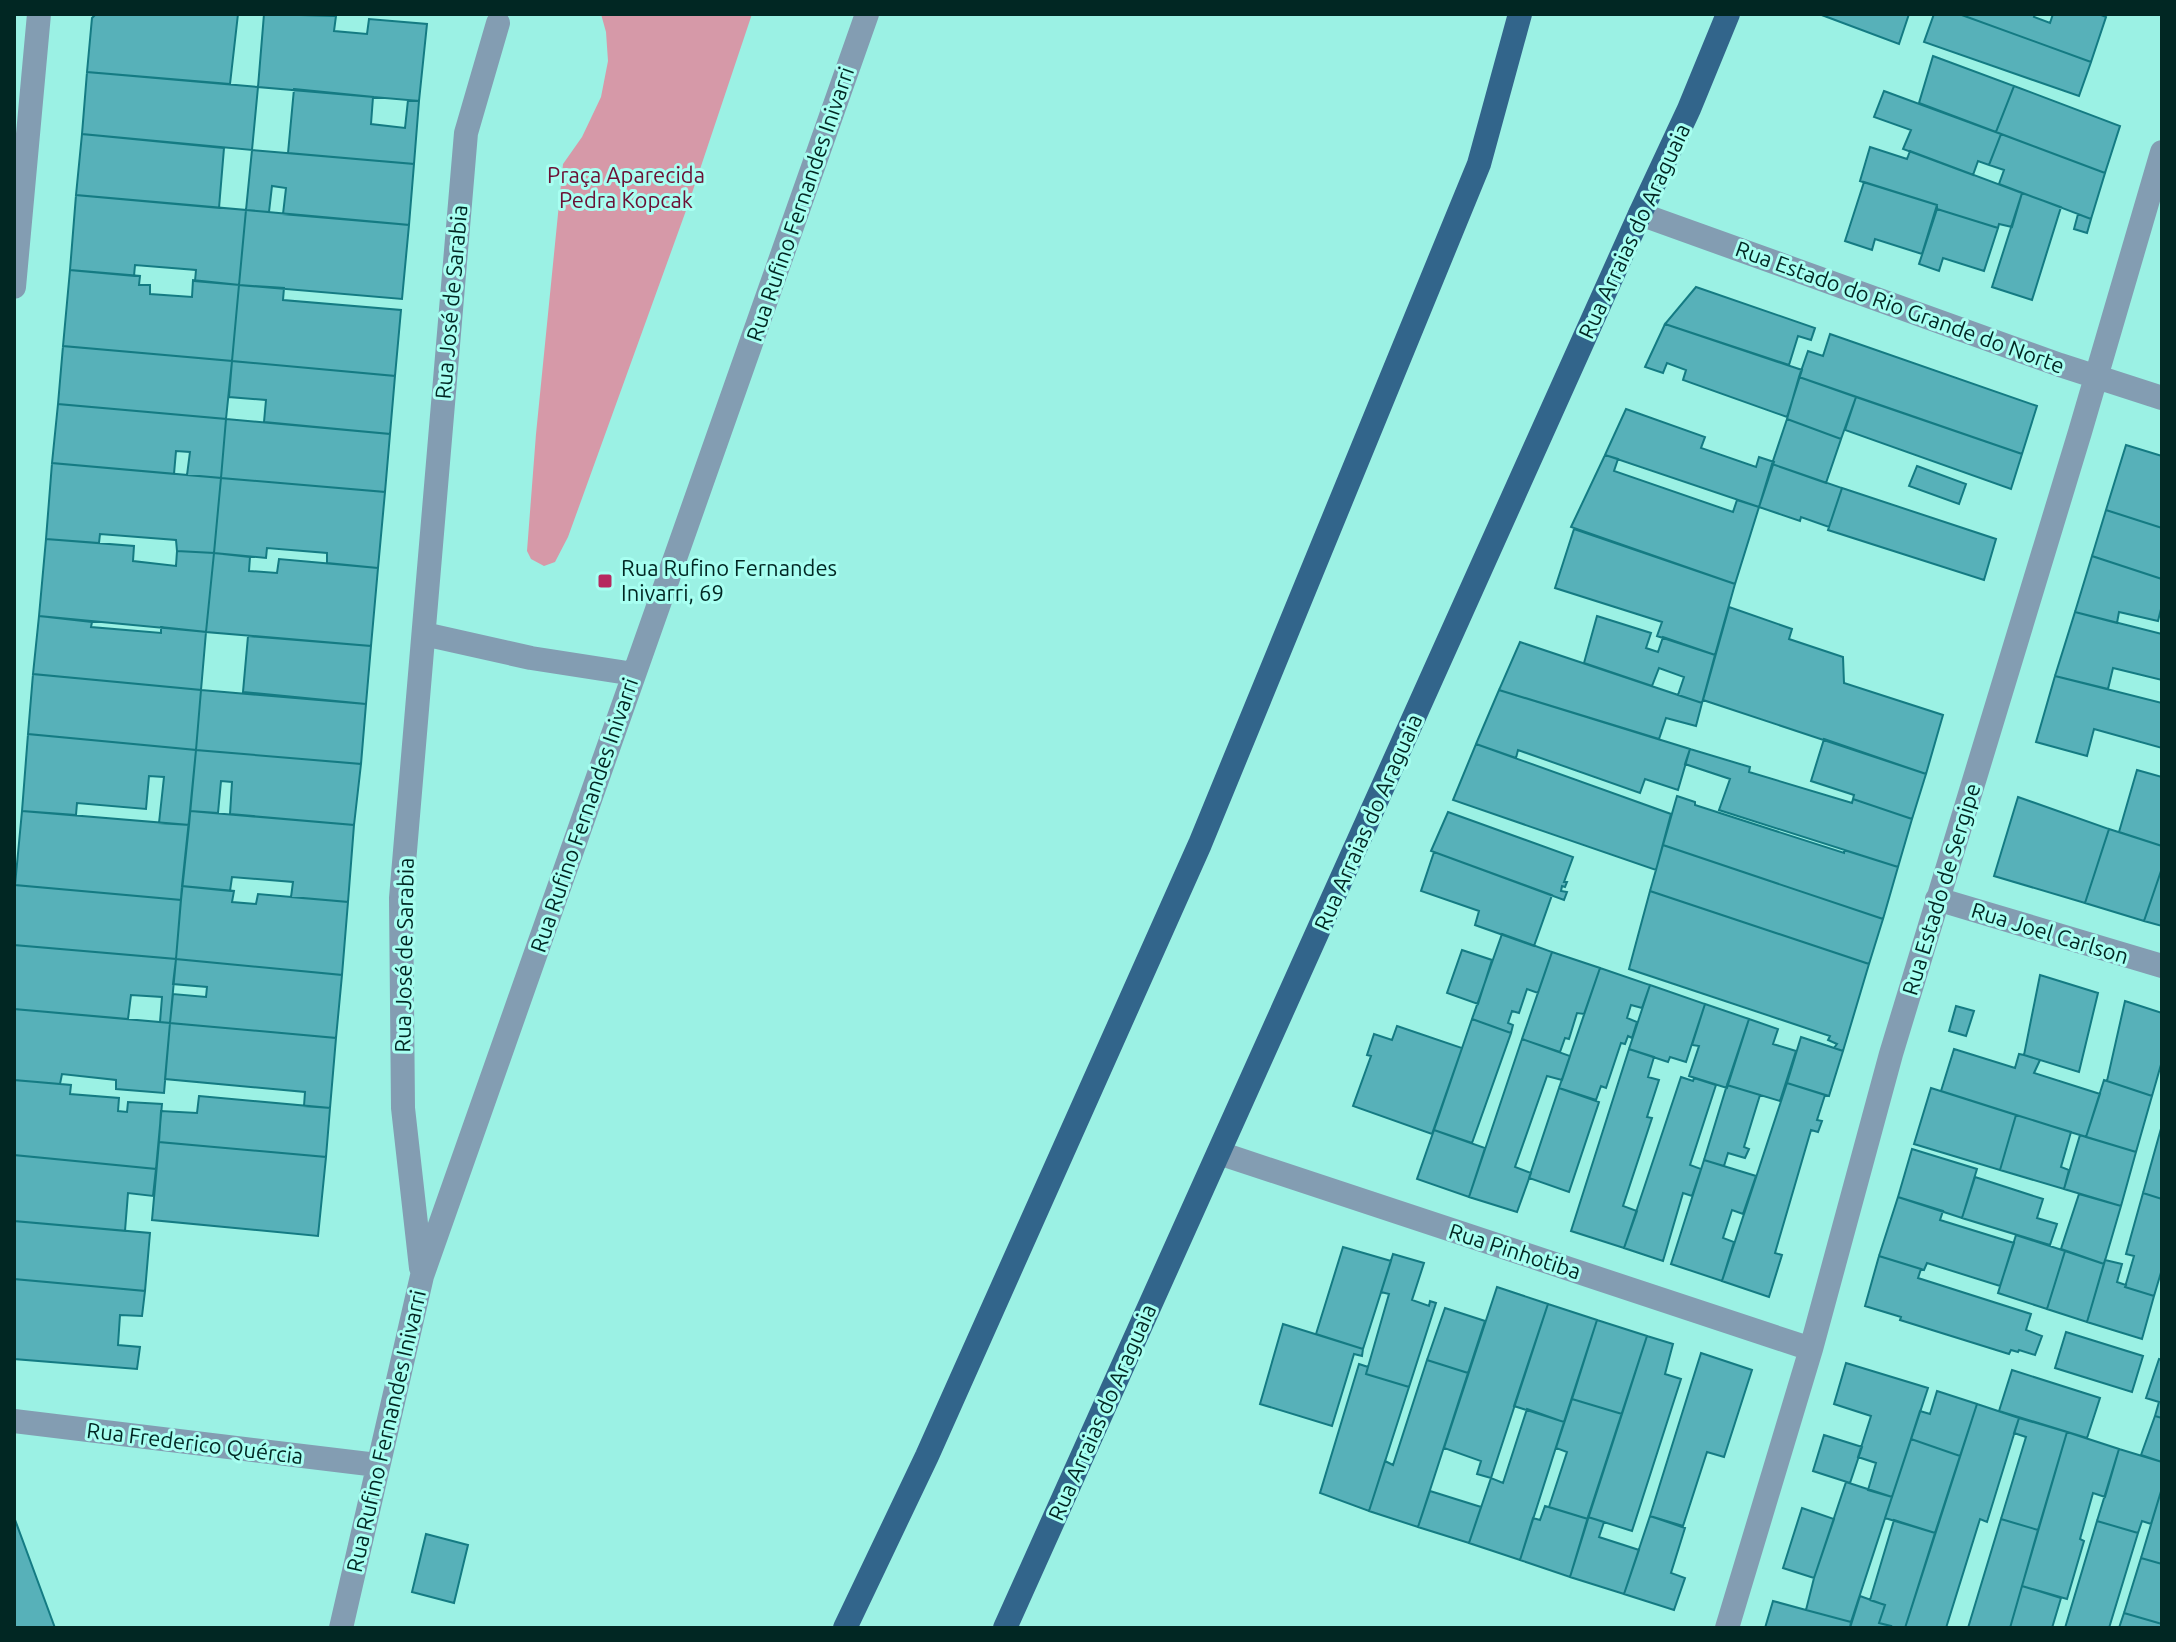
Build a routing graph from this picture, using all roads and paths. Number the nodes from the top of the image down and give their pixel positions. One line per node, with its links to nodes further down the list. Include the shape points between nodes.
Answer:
1 (39, 14): 8 (street)
2 (867, 14): 12 (street, Rua Rufino Fernandes Inivarri)
3 (1520, 14): 21 (main road, via 1479,164 1200,844)
4 (1728, 14): 7 (main road, Rua Arraias do Araguaia)
5 (498, 23): 11 (street, Rua José de Sarabia, via 466,133)
6 (2162, 152): 9 (street, Rua Estado de Sergipe)
7 (1640, 214): 9 (street, Rua Estado do Rio Grande do Norte); 15 (main road, Rua Arraias do Araguaia)
8 (14, 287)
9 (2096, 377): 10 (street, Rua Estado do Rio Grande do Norte); 13 (street, Rua Estado de Sergipe)
10 (2162, 398)
11 (424, 634): 12 (street); 16 (street, Rua José de Sarabia, via 401,898 403,1108)
12 (634, 674): 16 (street, Rua Rufino Fernandes Inivarri)
13 (1937, 899): 14 (street, Rua Joel Carlson); 17 (street, Rua Estado de Sergipe)
14 (2162, 966)
15 (1219, 1153): 17 (street, Rua Pinhotiba); 22 (main road, Rua Arraias do Araguaia)
16 (422, 1276): 19 (street, Rua Rufino Fernandes Inivarri)
17 (1811, 1349): 23 (street, Rua Estado de Sergipe)
18 (14, 1421): 19 (street, Rua Frederico Quércia)
19 (377, 1465): 20 (street, Rua Rufino Fernandes Inivarri)
20 (341, 1628)
21 (845, 1628)
22 (1005, 1628)
23 (1727, 1628)

